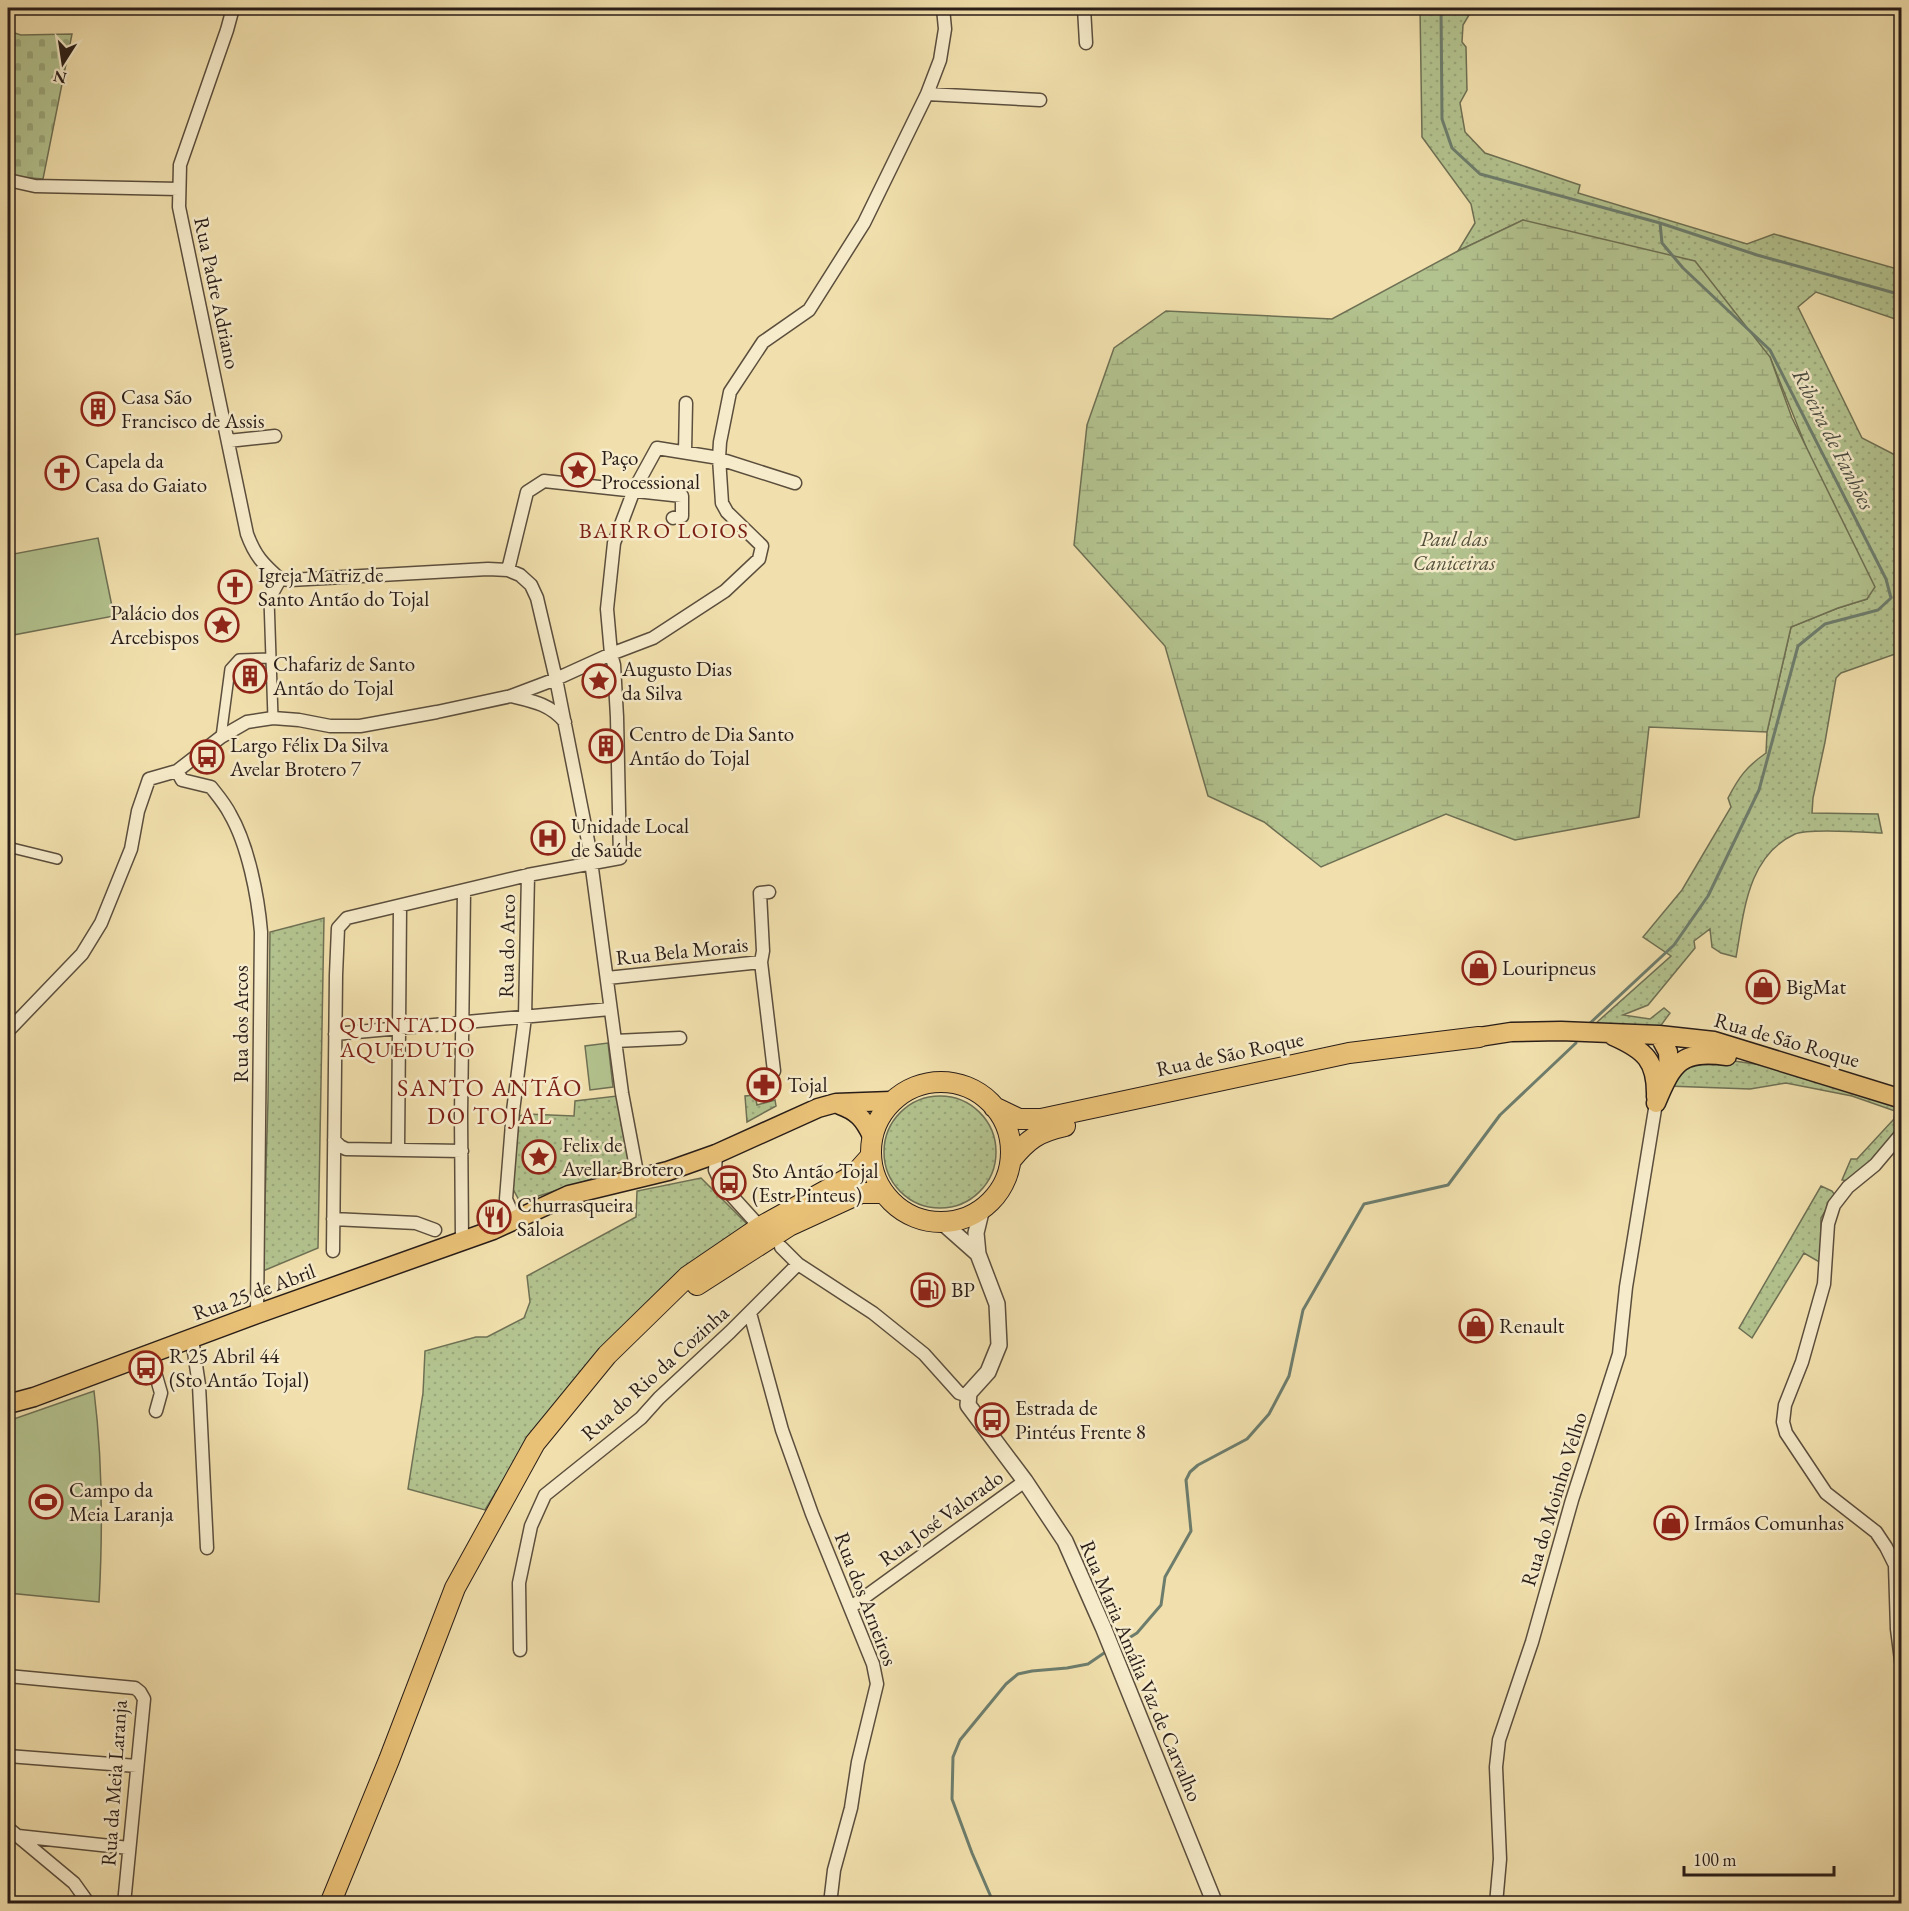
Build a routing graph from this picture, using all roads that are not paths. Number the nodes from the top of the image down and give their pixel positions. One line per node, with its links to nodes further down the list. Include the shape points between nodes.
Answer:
1 (233, 8): 8 (street, Rua Padre Adriano, via 180,165)
2 (944, 8): 5 (street, via 940,60)
3 (1084, 8): 4 (street)
4 (1086, 43)
5 (927, 94): 6 (street); 13 (street, via 864,224 809,310 764,342 730,393)
6 (1040, 100)
7 (8, 180): 8 (street, via 35,186)
8 (179, 189): 11 (street, Rua Padre Adriano, via 179,207)
9 (686, 403): 12 (street)
10 (275, 436): 11 (street)
11 (228, 441): 18 (street, Rua Padre Adriano, via 252,549)
12 (685, 452): 13 (street); 15 (street, via 657,448)
13 (719, 460): 14 (street); 20 (street, via 722,503 762,546 759,559 725,591 653,638)
14 (795, 483)
15 (634, 490): 16 (street, via 682,495 682,516); 17 (street, via 544,481 527,492); 20 (street, via 614,543 607,609)
16 (673, 518)
17 (508, 570): 18 (street); 22 (street, via 531,585 537,598)
18 (280, 579): 19 (street)
19 (269, 599): 21 (street)
20 (611, 654): 22 (street); 32 (street, via 617,717 620,858)
21 (272, 658): 26 (street); 28 (street, via 239,659 230,669)
22 (556, 679): 23 (street); 24 (street)
23 (559, 692): 25 (street); 27 (street)
24 (511, 696): 25 (street); 26 (street, via 360,726)
25 (540, 703): 27 (street)
26 (273, 718): 28 (street, via 247,722)
27 (565, 723): 32 (street)
28 (221, 737): 29 (street)
29 (177, 771): 43 (street, via 149,779 131,849 101,923 82,954); 80 (street, Rua dos Arcos, via 182,780 211,787 231,815 259,908)
30 (8, 847): 31 (street)
31 (57, 859)
32 (591, 862): 33 (street); 38 (street)
33 (528, 875): 34 (street); 40 (street, Rua do Arco)
34 (464, 891): 36 (street); 41 (street)
35 (769, 892): 37 (street, via 760,892)
36 (400, 907): 42 (street); 44 (street, via 347,918 340,923)
37 (761, 962): 38 (street, Rua Bela Morais); 51 (street)
38 (607, 978): 39 (street)
39 (610, 1010): 40 (street); 49 (street)
40 (525, 1017): 41 (street); 70 (street, Rua do Arco, via 506,1199)
41 (463, 1023): 42 (street); 62 (street)
42 (399, 1028): 44 (street); 61 (street)
43 (8, 1031)
44 (335, 1034): 60 (street)
45 (1609, 1034): 46 (main road, Rua de São Roque); 47 (main road, Rua de São Roque, via 1561,1031); 56 (main road, via 1646,1055 1657,1079)
46 (1659, 1035): 50 (main road, Rua de São Roque, via 1714,1041); 52 (main road, via 1668,1052)
47 (1479, 1036): 57 (highway, Rua de São Roque, via 1349,1053 1041,1119 1019,1119); 65 (highway, Rua de São Roque, via 1045,1130 1025,1142)
48 (680, 1038): 49 (street)
49 (615, 1041): 66 (street)
50 (1759, 1056): 52 (main road, via 1706,1053 1686,1058); 53 (main road, Rua de São Roque)
51 (774, 1071)
52 (1669, 1073): 56 (main road)
53 (1902, 1099)
54 (891, 1101): 55 (main road, Rua 25 de Abril); 57 (highway, via 914,1087 935,1082 957,1084 977,1092); 59 (highway)
55 (836, 1103): 59 (main road, via 854,1110 865,1120); 63 (main road, Rua 25 de Abril)
56 (1656, 1103): 107 (street, Rua do Moinho Velho, via 1619,1354 1499,1740 1496,1767 1500,1859)
57 (994, 1107): 65 (highway, via 1005,1123)
58 (1902, 1133): 92 (street, via 1834,1205 1828,1224 1824,1284 1783,1422 1786,1433 1826,1493 1876,1532 1895,1565)
59 (872, 1136): 64 (highway)
60 (334, 1140): 61 (street, via 346,1149); 69 (street)
61 (398, 1150): 62 (street)
62 (462, 1151): 74 (street)
63 (716, 1154): 66 (main road, Rua 25 de Abril); 72 (street, via 715,1170 722,1185)
64 (870, 1157): 67 (highway); 72 (highway, via 854,1175)
65 (1011, 1160): 68 (highway, via 1004,1183)
66 (638, 1178): 70 (main road, Rua 25 de Abril, via 570,1195)
67 (883, 1193): 71 (highway, via 901,1210 923,1220); 104 (highway, via 861,1193 789,1226 694,1287 614,1365 544,1452 465,1594)
68 (982, 1208): 71 (highway, via 970,1216); 77 (street, via 976,1233)
69 (333, 1219): 73 (street, via 416,1223); 76 (street)
70 (515, 1220): 74 (main road, Rua 25 de Abril)
71 (943, 1223): 77 (street)
72 (760, 1227): 103 (highway, via 688,1276 607,1354 535,1443 455,1588)
73 (435, 1230)
74 (462, 1240): 80 (main road, Rua 25 de Abril)
75 (781, 1247): 78 (street, Rua Maria Amália Vaz de Carvalho)
76 (333, 1251)
77 (978, 1254): 85 (street, via 997,1304 999,1345 988,1372)
78 (798, 1264): 79 (street, Rua do Rio da Cozinha); 85 (street, Rua Maria Amália Vaz de Carvalho, via 873,1313 924,1354 959,1393)
79 (750, 1313): 90 (street, Rua dos Arneiros, via 786,1441); 91 (street, Rua do Rio da Cozinha, via 641,1418 545,1496 531,1526 519,1583)
80 (257, 1314): 81 (main road, Rua 25 de Abril)
81 (192, 1339): 82 (main road, Rua 25 de Abril); 89 (street, via 199,1385)
82 (150, 1355): 83 (street); 86 (main road, Rua 25 de Abril)
83 (155, 1373): 84 (street); 87 (street, via 161,1393)
84 (140, 1377)
85 (968, 1396): 88 (street, Rua Maria Amália Vaz de Carvalho, via 971,1410)
86 (8, 1404)
87 (156, 1411)
88 (1025, 1481): 90 (street, Rua José Valorado); 106 (street, Rua Maria Amália Vaz de Carvalho, via 1065,1541)
89 (207, 1548)
90 (851, 1607): 105 (street, Rua dos Arneiros, via 877,1684 834,1870)
91 (520, 1650)
92 (1902, 1668)
93 (8, 1676): 95 (street, Rua da Meia Laranja, via 135,1688 144,1699)
94 (8, 1756): 95 (street)
95 (137, 1766): 99 (street, Rua da Meia Laranja)
96 (8, 1828): 97 (street)
97 (18, 1836): 98 (street); 100 (street)
98 (62, 1841): 99 (street); 100 (street)
99 (129, 1848): 102 (street, Rua da Meia Laranja)
100 (52, 1865): 101 (street, via 74,1883)
101 (88, 1904)
102 (124, 1904)
103 (330, 1904)
104 (342, 1904)
105 (830, 1904)
106 (1215, 1904)
107 (1496, 1904)

